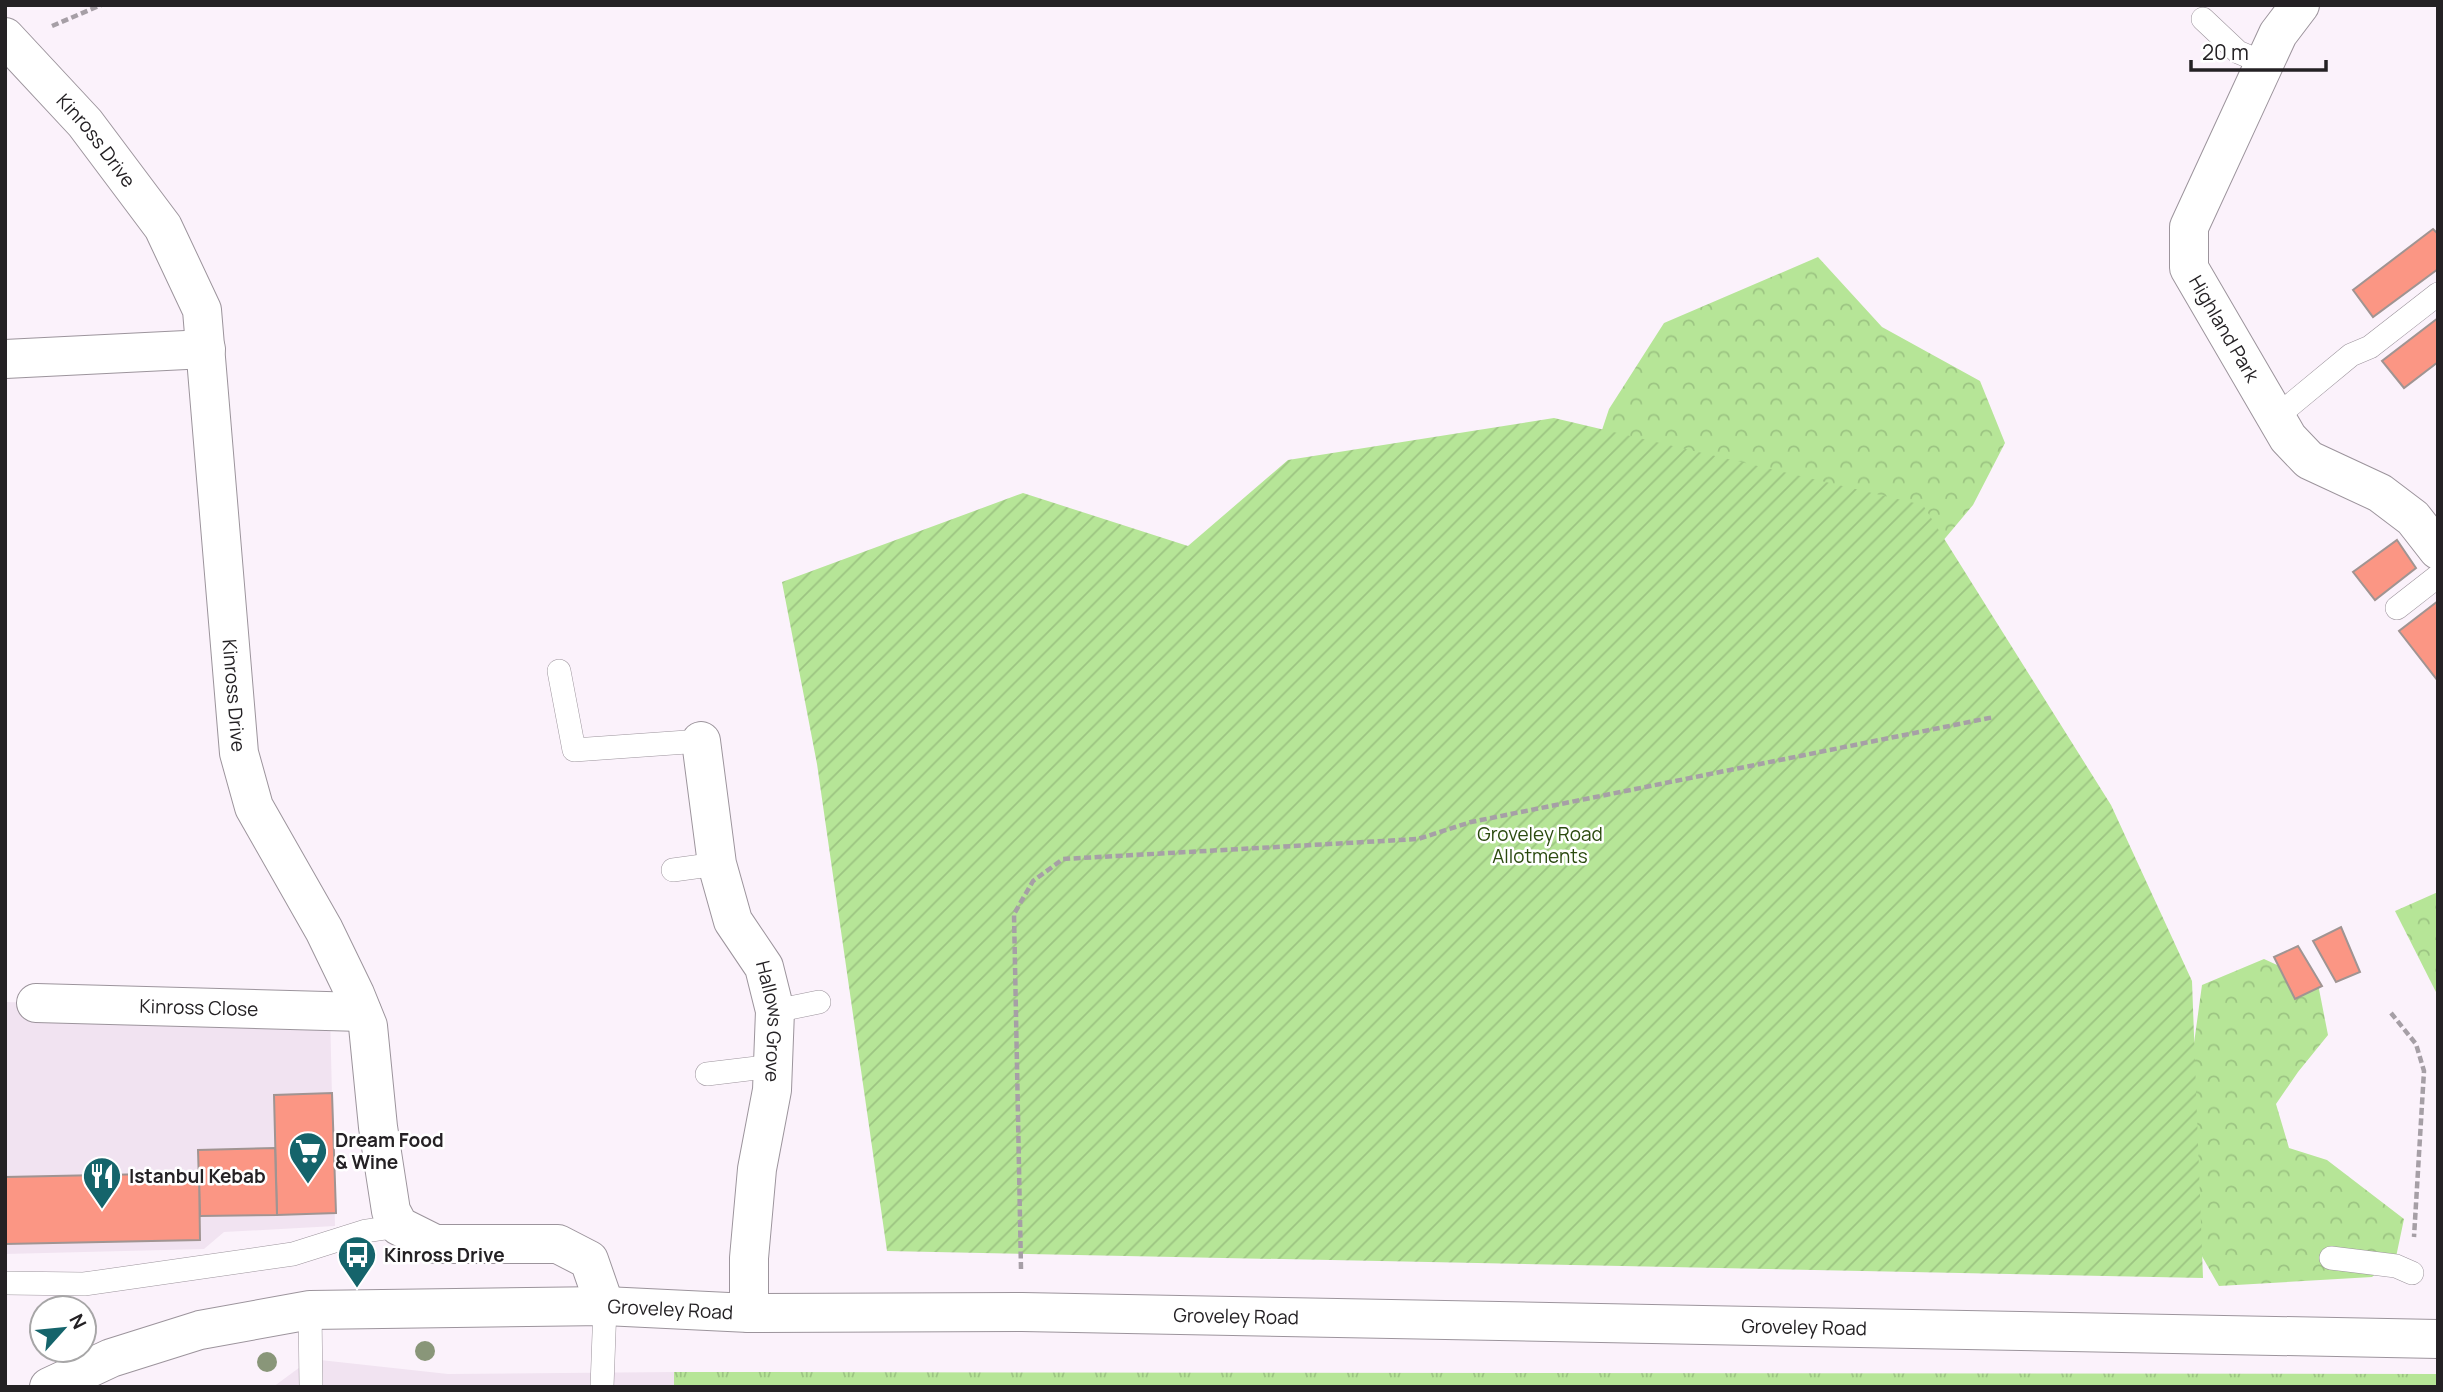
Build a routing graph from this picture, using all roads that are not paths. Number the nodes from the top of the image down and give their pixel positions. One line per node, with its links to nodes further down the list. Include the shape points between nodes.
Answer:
1 (2300, 5): 4 (street, Highland Park)
2 (2203, 19): 4 (lane, via 2238,52)
3 (9, 40): 6 (street, Kinross Drive, via 85,123 163,227 202,310)
4 (2264, 63): 8 (street, Highland Park, via 2189,227 2189,268)
5 (2438, 294): 8 (lane, via 2370,347 2351,355)
6 (206, 349): 7 (street); 19 (street, Kinross Drive, via 239,753 254,807 324,930)
7 (5, 359)
8 (2276, 417): 9 (street, Highland Park, via 2309,460 2380,493 2413,518)
9 (2438, 550)
10 (2438, 576): 11 (lane)
11 (2397, 608)
12 (559, 671): 13 (lane, via 574,750)
13 (701, 741): 14 (street, Hallows Grove)
14 (717, 863): 15 (lane); 18 (street, Hallows Grove, via 733,921 764,967)
15 (673, 870)
16 (819, 1002): 18 (lane)
17 (36, 1003): 19 (street, Kinross Close)
18 (775, 1011): 20 (street, Hallows Grove)
19 (362, 1012): 22 (street, Kinross Drive, via 368,1026 391,1211)
20 (773, 1066): 21 (lane); 28 (street, Hallows Grove, via 757,1169)
21 (708, 1074)
22 (399, 1226): 25 (lane, via 266,1258 85,1284); 26 (street, via 435,1244 558,1244 589,1260)
23 (2331, 1258): 24 (lane, via 2396,1266)
24 (2412, 1273)
25 (5, 1283)
26 (605, 1306): 27 (street, Groveley Road); 28 (street, Groveley Road); 32 (lane)
27 (310, 1310): 30 (street, Groveley Road, via 200,1330 111,1358); 31 (lane)
28 (748, 1313): 29 (street, Groveley Road, via 1022,1312)
29 (2438, 1339)
30 (48, 1387)
31 (311, 1387)
32 (602, 1387)

